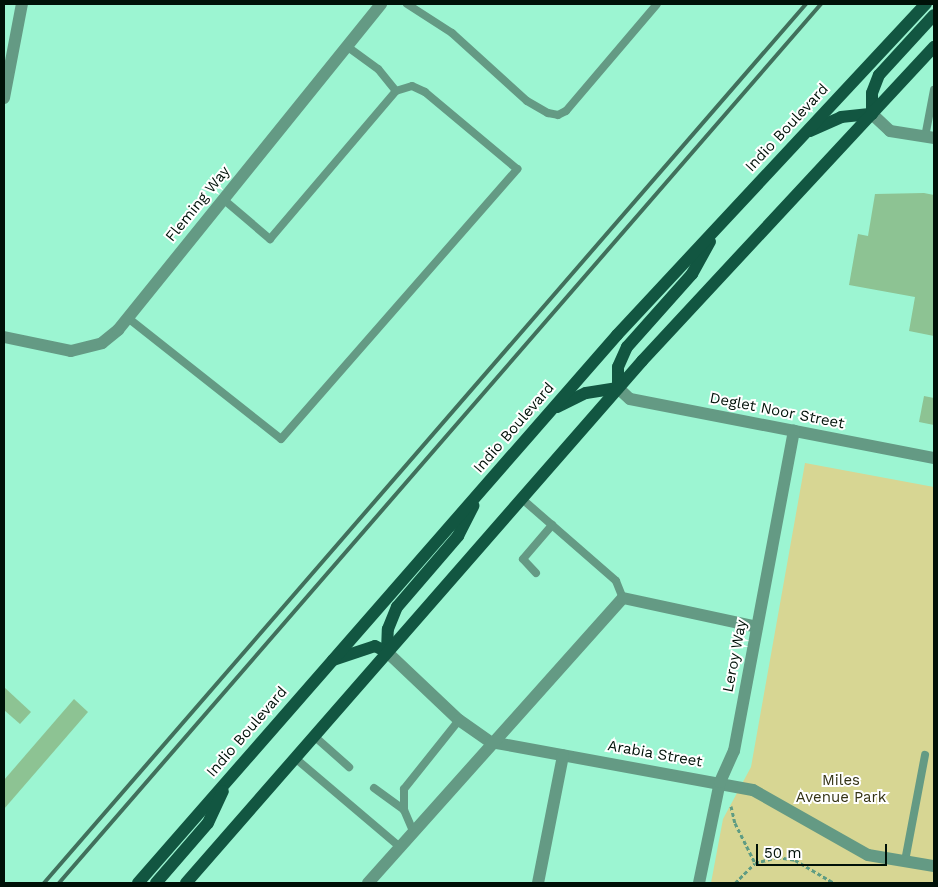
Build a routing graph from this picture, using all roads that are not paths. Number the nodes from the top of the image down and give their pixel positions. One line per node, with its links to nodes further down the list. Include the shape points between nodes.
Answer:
1 (22, 4): 11 (street)
2 (380, 4): 7 (street, Fleming Way)
3 (407, 4): 4 (lane, via 452,33 527,100 548,113 558,115 566,111)
4 (657, 4)
5 (926, 4): 13 (main road, Indio Boulevard)
6 (934, 15): 12 (main road, via 879,75 872,94)
7 (346, 46): 10 (lane, via 378,69); 15 (street, Fleming Way)
8 (934, 48): 12 (main road)
9 (934, 90): 14 (lane)
10 (396, 91): 15 (lane, via 270,239); 17 (lane, via 412,86 425,92 517,169 281,439)
11 (4, 98)
12 (872, 114): 13 (main road, via 841,117); 14 (street, via 890,131); 19 (main road)
13 (803, 134): 16 (main road, Indio Boulevard)
14 (930, 138)
15 (223, 199): 17 (street, Fleming Way)
16 (721, 223): 19 (main road, via 692,274 627,347 618,367); 20 (main road, Indio Boulevard)
17 (128, 318): 18 (street, Fleming Way, via 102,343 71,351)
18 (4, 337)
19 (618, 388): 20 (main road, via 586,393); 21 (street, Deglet Noor Street, via 630,399); 24 (main road)
20 (552, 409): 23 (main road, Indio Boulevard)
21 (794, 431): 22 (street, Deglet Noor Street); 28 (street, Leroy Way)
22 (934, 458)
23 (482, 489): 29 (main road, via 458,536 397,606 388,629); 30 (main road, Indio Boulevard)
24 (521, 498): 25 (lane); 29 (main road)
25 (552, 525): 26 (lane, via 523,559); 27 (lane, via 616,581)
26 (536, 573)
27 (623, 598): 28 (street); 33 (street)
28 (757, 627): 39 (street, Leroy Way, via 734,751)
29 (387, 652): 30 (main road, via 374,646); 31 (street, Arabia Street); 32 (main road)
30 (330, 661): 38 (main road, Indio Boulevard)
31 (458, 720): 33 (street, Arabia Street); 41 (lane, via 404,789)
32 (314, 736): 36 (main road); 37 (lane)
33 (491, 742): 34 (street, Arabia Street); 42 (street)
34 (564, 755): 39 (street, Arabia Street); 50 (street)
35 (925, 756): 44 (lane)
36 (295, 758): 43 (lane); 48 (main road)
37 (350, 767)
38 (231, 776): 46 (main road, Indio Boulevard); 47 (main road, via 208,822)
39 (720, 782): 44 (street, Arabia Street, via 753,790 868,854); 51 (street, Leroy Way)
40 (374, 788): 41 (lane)
41 (404, 810): 42 (lane)
42 (413, 831): 43 (street)
43 (400, 847): 49 (street)
44 (905, 861): 45 (street, Arabia Street)
45 (934, 866)
46 (138, 883)
47 (156, 883)
48 (186, 883)
49 (368, 883)
50 (538, 883)
51 (699, 883)

